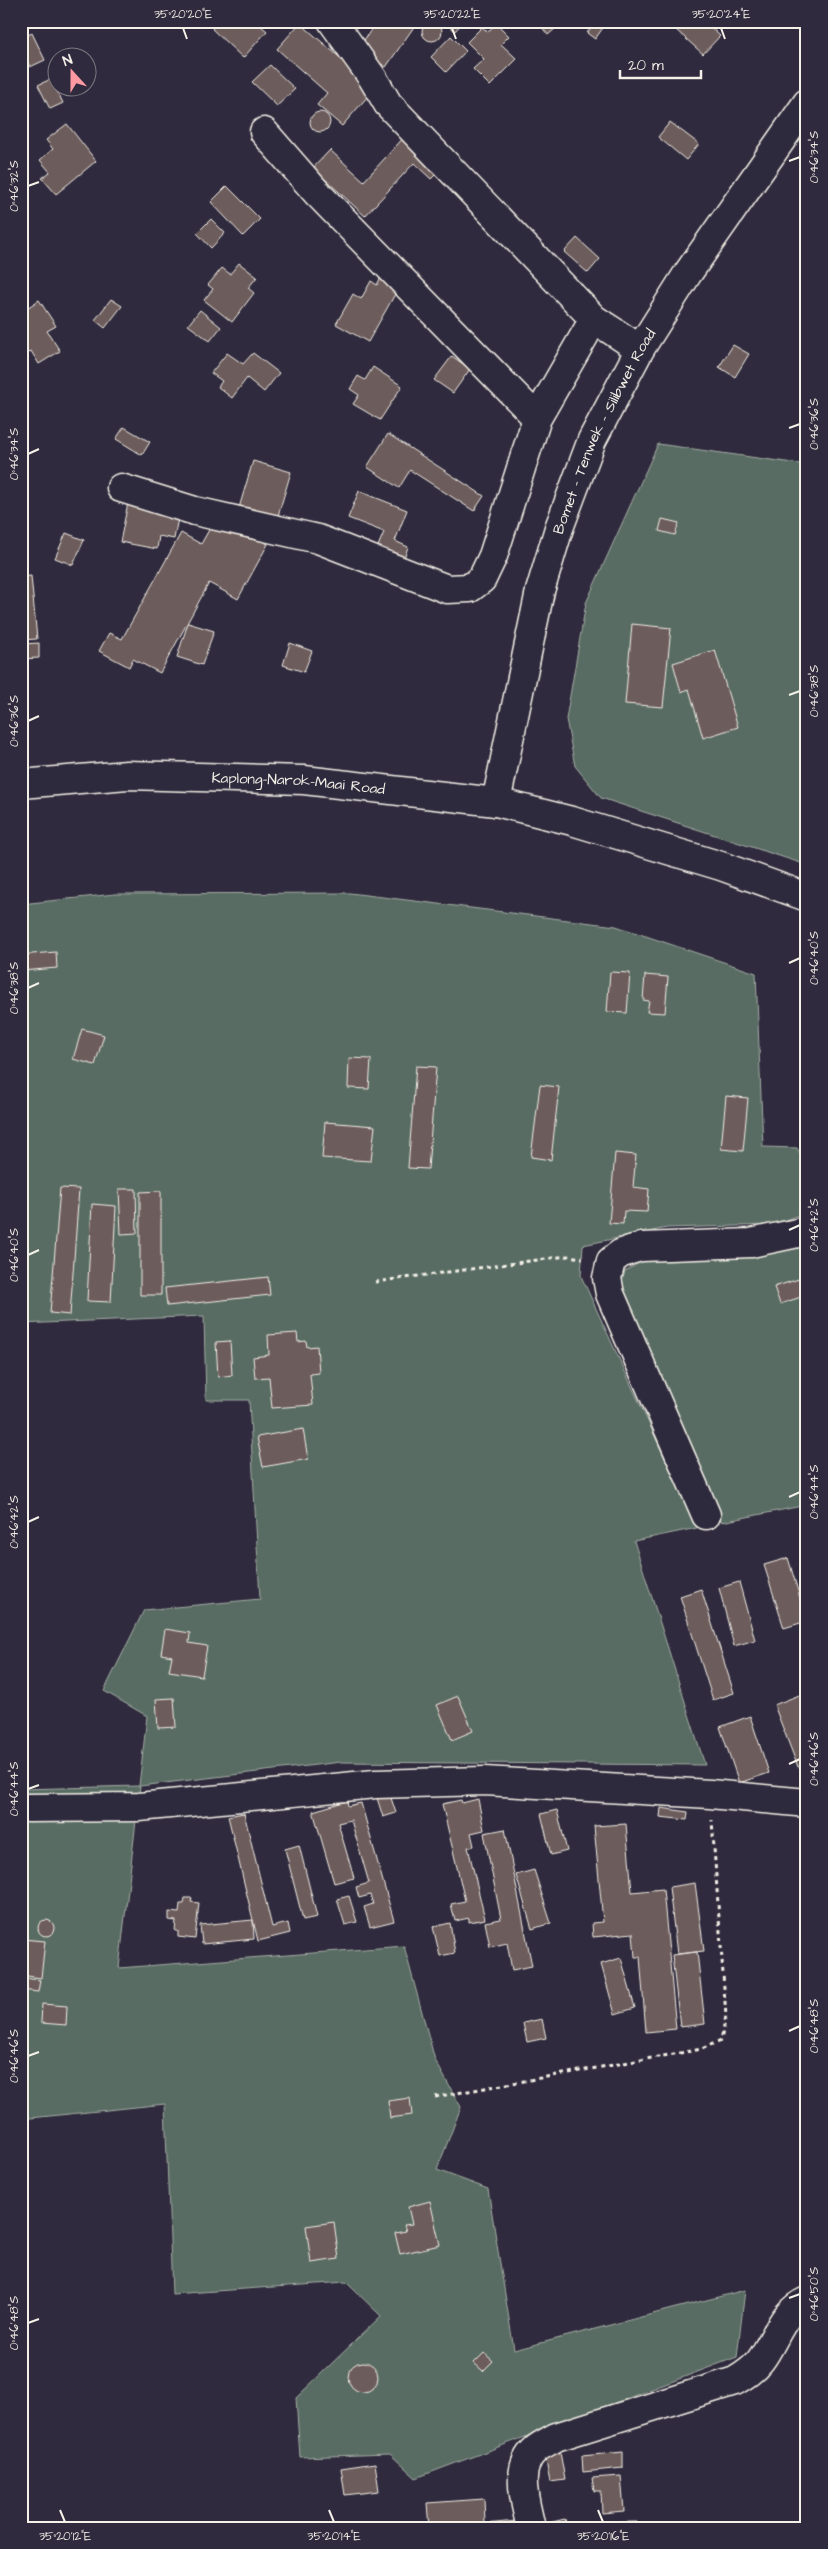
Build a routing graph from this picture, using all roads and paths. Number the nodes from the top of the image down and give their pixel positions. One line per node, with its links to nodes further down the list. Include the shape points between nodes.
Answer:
1 (332, 21): 4 (main road, via 388,104)
2 (807, 103): 5 (main road, Bomet - Tenwek - Silibwet Road, via 688,273)
3 (264, 132): 6 (main road, via 318,194)
4 (594, 319): 5 (main road); 6 (main road)
5 (640, 349): 9 (main road, Bomet - Tenwek - Silibwet Road, via 592,440 559,528 531,630)
6 (536, 418): 7 (main road, via 493,556 482,579 470,588 447,589 318,539 195,511)
7 (121, 488)
8 (21, 784): 9 (main road, Kaplong-Narok-Maai Road, via 127,774 304,780)
9 (496, 802): 10 (main road, Kaplong-Narok-Maai Road, via 572,821 721,866)
10 (807, 897)
11 (807, 1231): 12 (main road, via 751,1242 640,1247)
12 (611, 1261): 13 (path, via 567,1256); 14 (main road, via 607,1278 610,1294)
13 (375, 1282)
14 (706, 1514)
15 (710, 1794): 16 (main road); 17 (main road, via 484,1781 375,1784 138,1806); 18 (path, via 726,2016 721,2040 702,2050)
16 (807, 1803)
17 (28, 1808)
18 (435, 2096)
19 (807, 2301): 20 (main road, via 785,2316 760,2362 736,2381 556,2438 535,2450 525,2464 522,2485)
20 (531, 2528)

